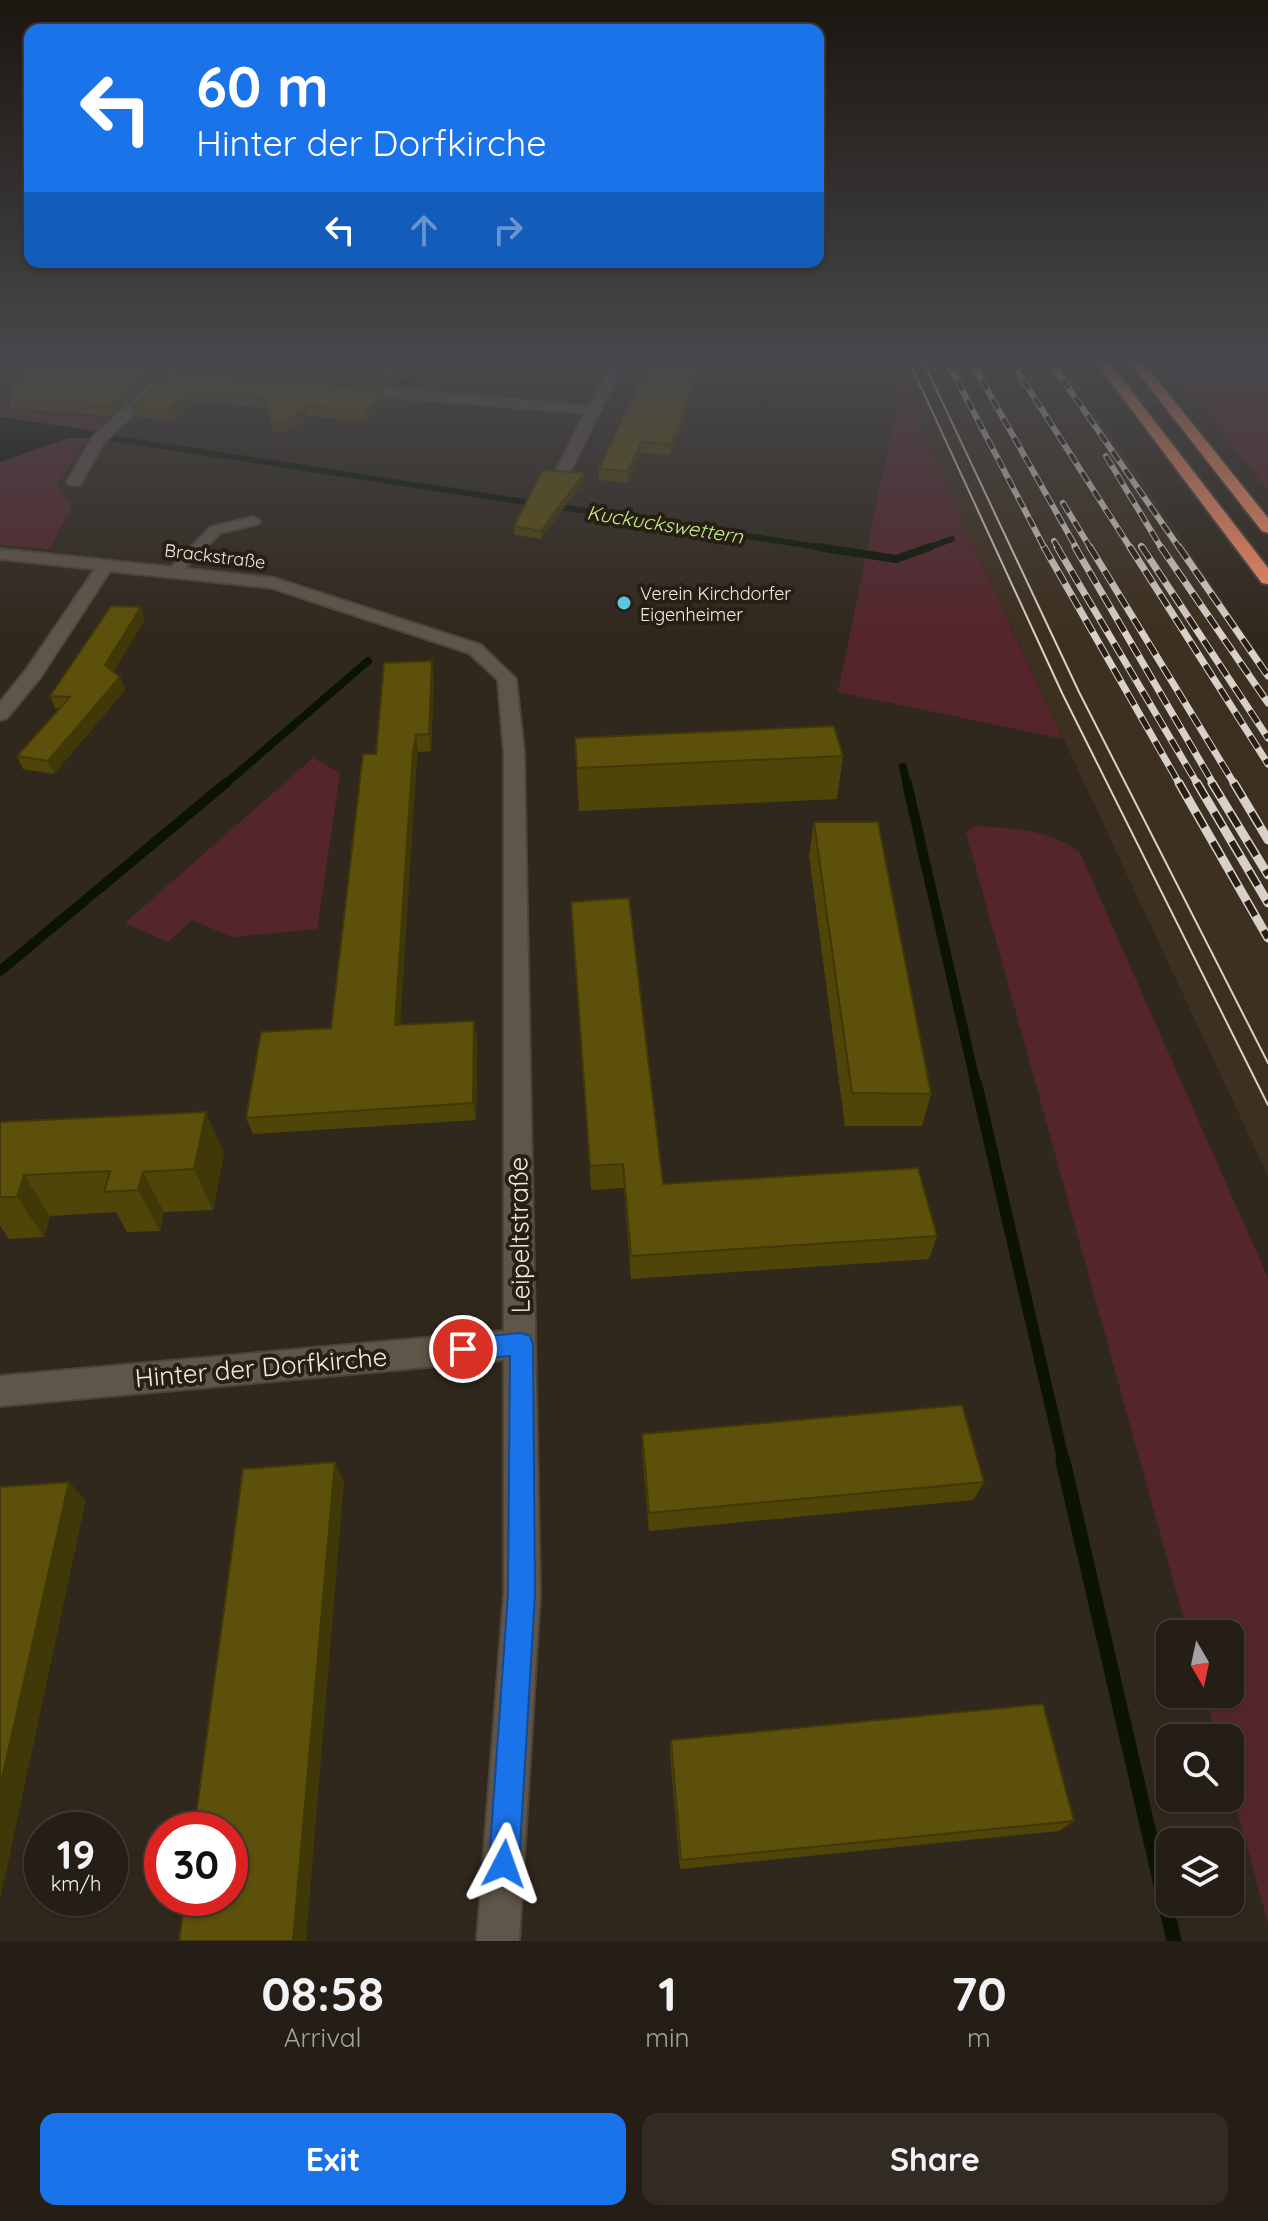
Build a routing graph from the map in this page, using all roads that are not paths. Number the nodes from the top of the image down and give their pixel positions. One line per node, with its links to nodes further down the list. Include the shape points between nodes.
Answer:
1 (93, 452): 6 (street)
2 (573, 452): 5 (street)
3 (1170, 452): 12 (highway)
4 (1207, 452): 8 (highway)
5 (563, 471)
6 (75, 482)
7 (253, 521): 11 (lane, via 213,532)
8 (1268, 528)
9 (0, 554): 10 (street, Brackstraße)
10 (107, 563): 11 (street, Brackstraße); 14 (street)
11 (174, 571): 13 (street, Brackstraße, via 274,583)
12 (1268, 579)
13 (419, 628): 15 (street, Leipeltstraße, via 475,649 507,679 514,753)
14 (0, 714)
15 (521, 1344): 16 (street, Hinter der Dorfkirche); 17 (street, Leipeltstraße, via 522,1594)
16 (0, 1391)
17 (498, 1941)

